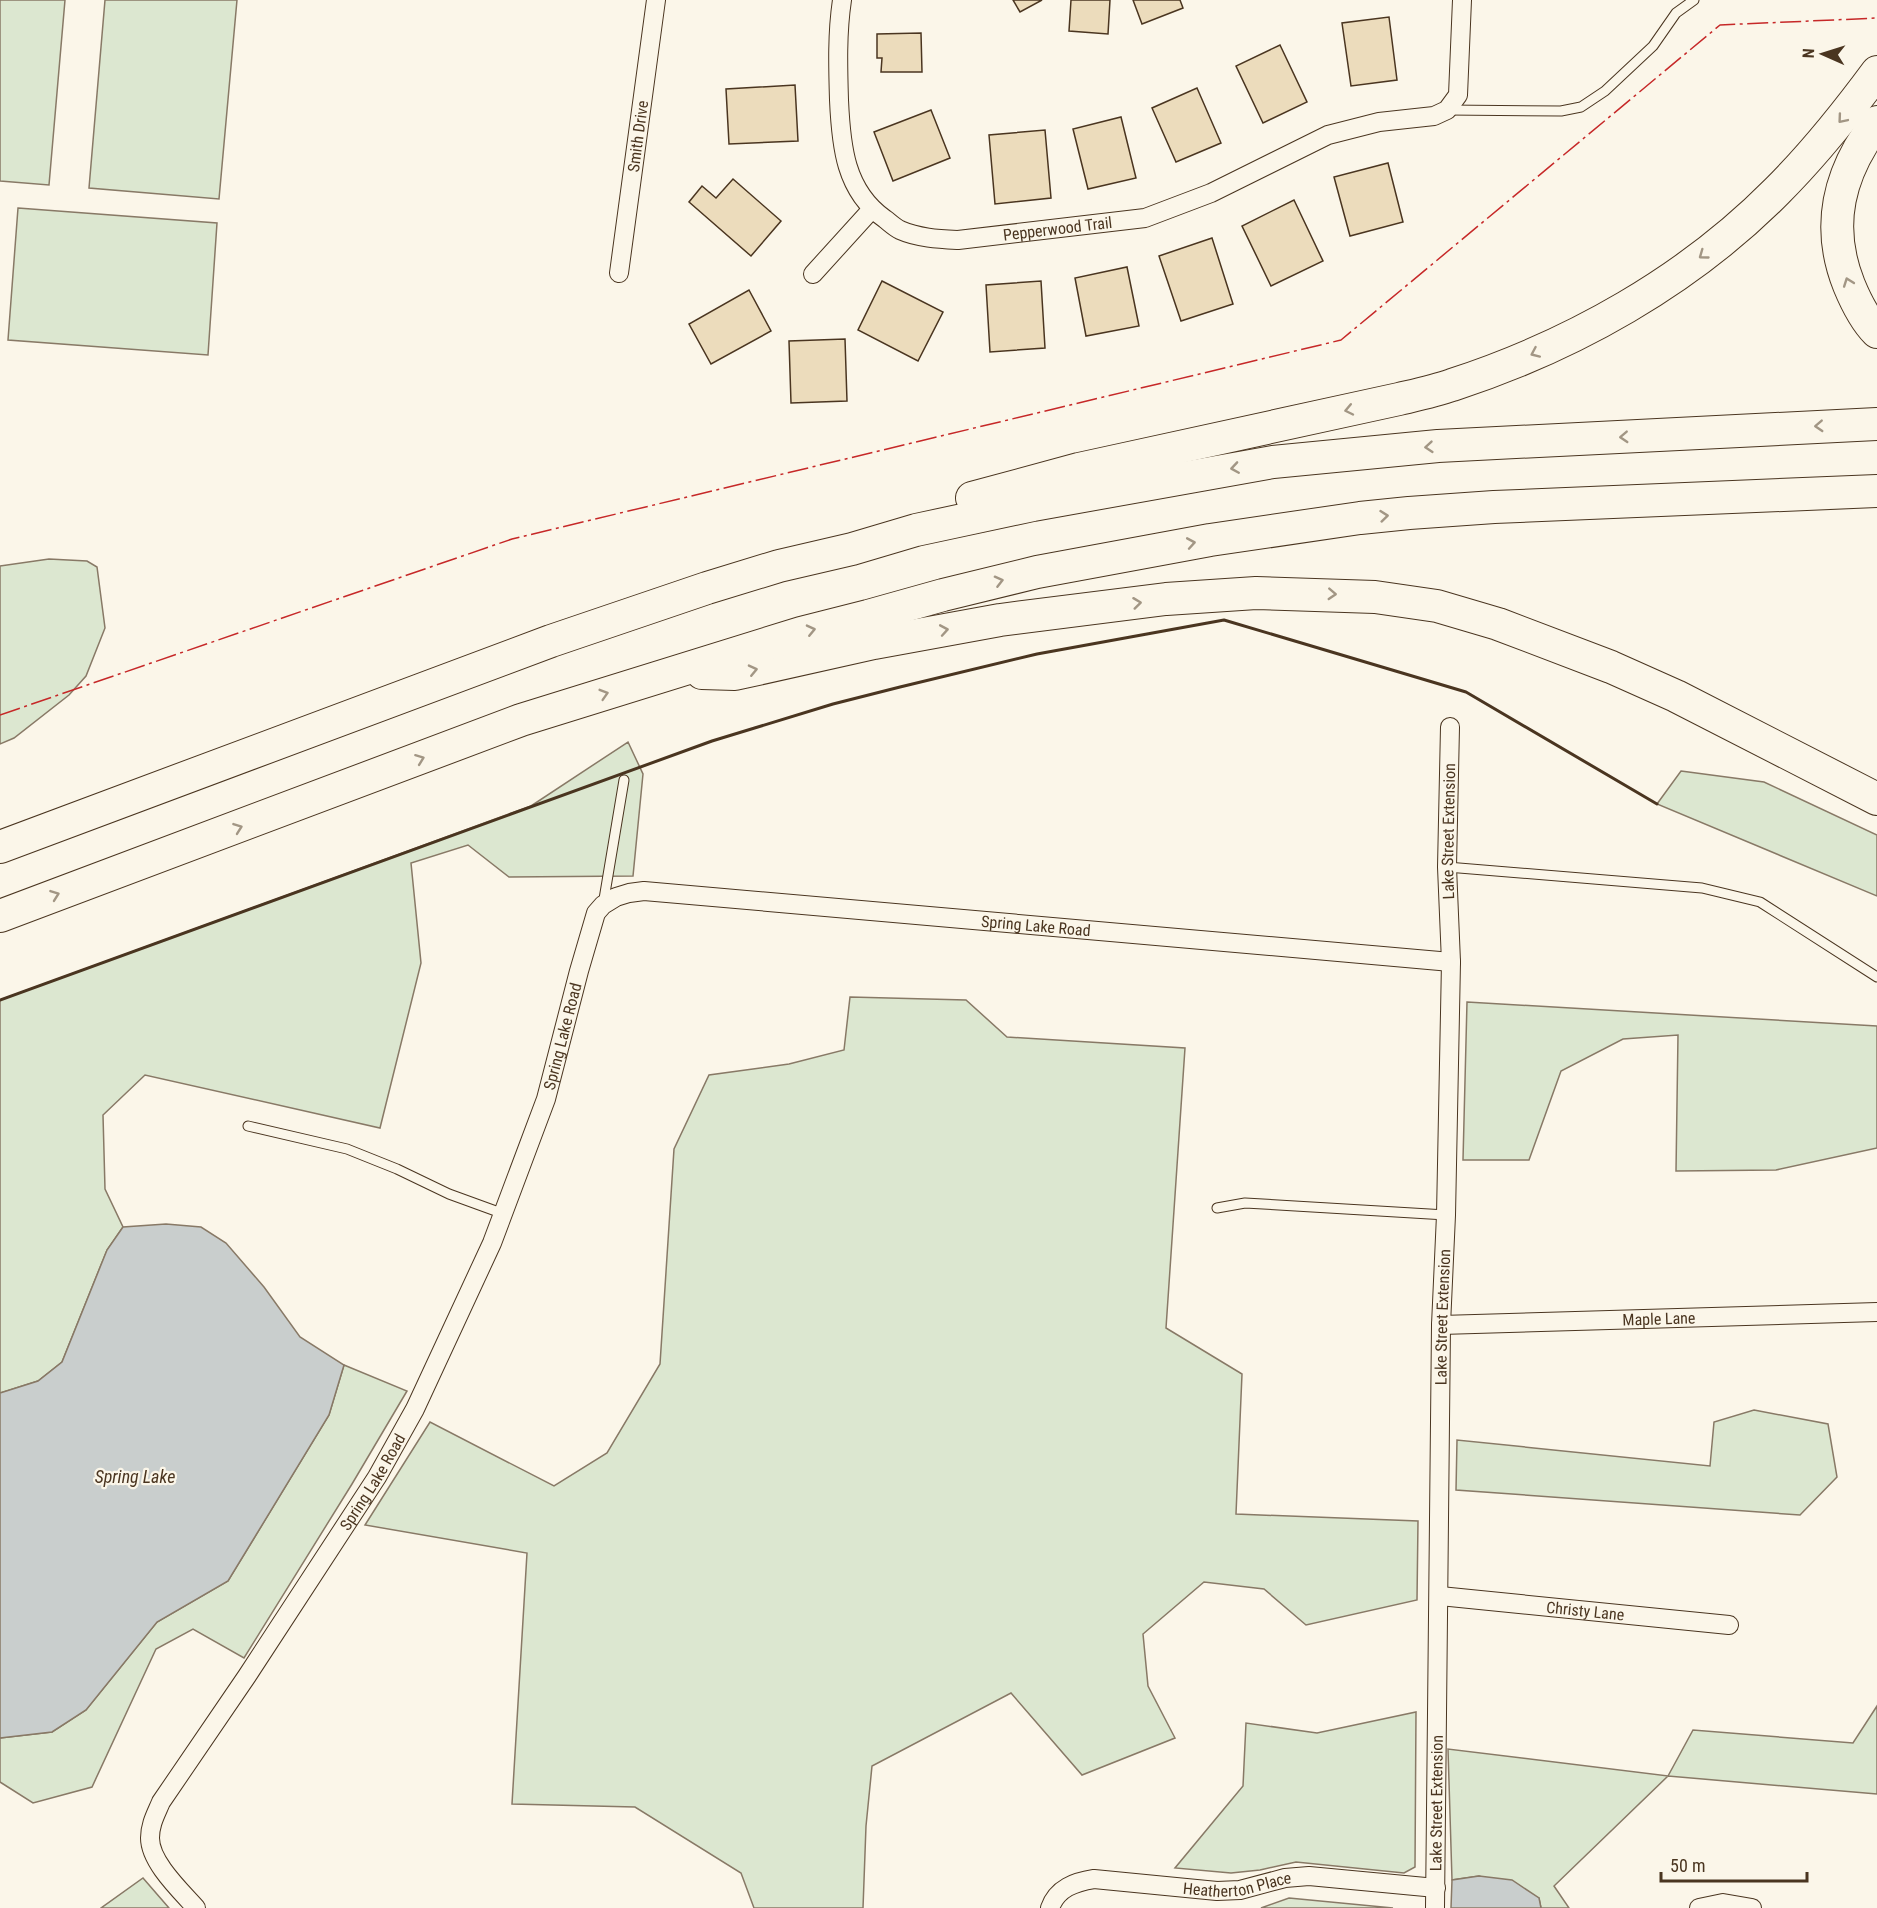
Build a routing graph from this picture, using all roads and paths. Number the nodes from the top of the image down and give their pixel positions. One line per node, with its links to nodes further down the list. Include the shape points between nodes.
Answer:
1 (656, 0): 9 (street, Smith Drive)
2 (842, 0): 8 (street, Pepperwood Trail, via 838,67 845,162 856,189)
3 (1461, 0): 6 (street, via 1458,95)
4 (1694, 0): 6 (lane, via 1676,13 1653,46 1605,91 1581,107 1562,111)
5 (1877, 72): 14 (highway, one-way to 14, via 1818,147 1745,221 1665,282 1572,337 1450,386 1015,486 913,516)
6 (1447, 110): 8 (street, Pepperwood Trail, via 1434,116 1379,122 1328,135 1211,193 1145,218 958,240 899,230)
7 (1877, 122): 11 (highway, one-way to 7, via 1857,304 1846,276 1836,224 1839,197 1848,171 1861,143)
8 (872, 209): 10 (street)
9 (619, 273)
10 (813, 274)
11 (1877, 332)
12 (1877, 424): 14 (highway, one-way to 14, via 1438,446 1273,462 966,519)
13 (1877, 491): 15 (highway, one-way to 13, via 942,595 1037,572 1210,540 1409,513)
14 (790, 564): 19 (highway, via 551,641)
15 (674, 672): 18 (highway, one-way to 18, via 735,674 988,622 1166,599 1256,593 1375,597 1437,606 1498,624 1611,667); 22 (highway, one-way to 15, via 522,720)
16 (1450, 727): 20 (street, Lake Street Extension)
17 (624, 780): 21 (lane)
18 (1877, 799)
19 (0, 847)
20 (1447, 867): 23 (street, Lake Street Extension); 24 (lane, via 1702,888 1760,902)
21 (603, 905): 23 (street, Spring Lake Road, via 629,892 644,891); 27 (street, Spring Lake Road, via 596,914 579,971 546,1099)
22 (0, 916)
23 (1451, 962): 28 (street, Lake Street Extension)
24 (1877, 977)
25 (248, 1126): 27 (lane, via 347,1149)
26 (1217, 1208): 28 (lane, via 1245,1203)
27 (504, 1214): 34 (street, Spring Lake Road, via 415,1409 377,1477 152,1821 153,1854)
28 (1446, 1215): 30 (street, Lake Street Extension)
29 (1877, 1312): 30 (street, Maple Lane)
30 (1441, 1325): 31 (street, Lake Street Extension)
31 (1440, 1596): 32 (street, Christy Lane); 33 (street, Lake Street Extension)
32 (1729, 1625)
33 (1436, 1888): 35 (street, Heatherton Place, via 1310,1876 1217,1891 1094,1879 1062,1889); 36 (street, Lake Street Extension)
34 (196, 1908)
35 (1050, 1908)
36 (1435, 1908)
37 (1699, 1908): 38 (street, via 1723,1903)
38 (1752, 1908)

